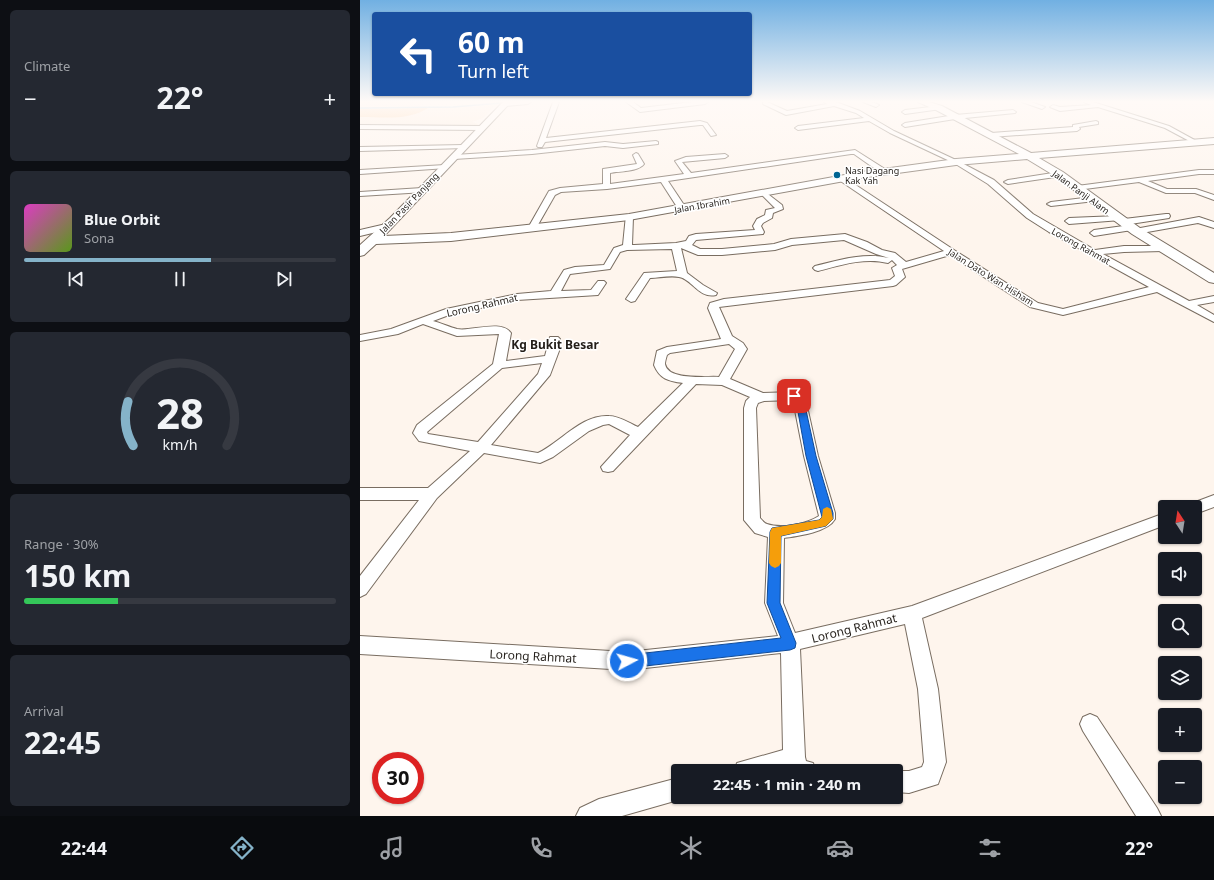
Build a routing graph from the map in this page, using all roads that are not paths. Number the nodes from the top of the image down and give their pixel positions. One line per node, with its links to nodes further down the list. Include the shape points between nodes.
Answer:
1 (470, 140): 9 (main road, Jalan Pasir Panjang)
2 (543, 140): 11 (street)
3 (909, 140): 16 (street, Lorong Rahmat)
4 (1002, 140): 14 (main road, Jalan Panji Alam)
5 (1192, 140): 8 (street)
6 (1214, 141): 8 (main road, Jalan Ibrahim)
7 (656, 143): 11 (street, via 623,146 605,144)
8 (1197, 143): 14 (main road, Jalan Ibrahim)
9 (463, 147): 10 (street); 15 (main road, Jalan Pasir Panjang)
10 (360, 150)
11 (539, 150): 15 (street)
12 (636, 155): 30 (street, via 641,164 639,166 606,171)
13 (724, 156): 24 (street, via 678,161)
14 (1029, 156): 16 (main road, Jalan Ibrahim); 21 (main road, Jalan Panji Alam)
15 (454, 157): 17 (main road, Jalan Pasir Panjang)
16 (956, 162): 18 (main road, Jalan Ibrahim); 54 (street, Lorong Rahmat, via 992,182 1039,222)
17 (445, 167): 20 (street); 23 (main road, Jalan Pasir Panjang)
18 (884, 171): 24 (street, via 853,152); 25 (main road, Jalan Ibrahim)
19 (1028, 171): 21 (street)
20 (360, 172)
21 (1054, 172): 29 (street); 31 (main road, Jalan Panji Alam)
22 (1214, 172): 28 (street)
23 (437, 175): 26 (street); 32 (main road, Jalan Pasir Panjang)
24 (689, 176): 27 (street)
25 (842, 178): 33 (main road, Jalan Ibrahim); 53 (street, Jalan Dato Wan Hisham)
26 (360, 179)
27 (663, 179): 30 (street); 38 (street)
28 (1140, 180): 31 (street); 35 (street, via 1166,191 1196,191)
29 (1008, 182)
30 (607, 187): 45 (street, via 554,191)
31 (1076, 188): 36 (main road, Jalan Panji Alam)
32 (422, 190): 34 (street); 44 (main road, Jalan Pasir Panjang)
33 (764, 193): 38 (main road, Jalan Ibrahim); 49 (street, via 779,209 769,212 769,216 760,221 757,226 760,232 696,237)
34 (360, 194)
35 (1214, 198)
36 (1092, 199): 37 (street); 42 (main road, Jalan Panji Alam)
37 (1051, 204)
38 (682, 208): 40 (main road, Jalan Ibrahim)
39 (1166, 216): 42 (street)
40 (628, 217): 45 (main road, Jalan Ibrahim); 50 (street)
41 (1069, 222): 42 (street)
42 (1127, 225): 43 (street, via 1199,220); 47 (street); 51 (main road, Jalan Panji Alam)
43 (1214, 225)
44 (386, 227): 46 (street); 48 (main road, Jalan Pasir Panjang)
45 (532, 228): 48 (main road, Jalan Ibrahim, via 451,237)
46 (360, 233)
47 (1094, 233)
48 (373, 240): 52 (main road, Jalan Pasir Panjang)
49 (681, 245): 50 (street); 55 (street, via 698,252 722,252 845,237 892,255); 57 (street)
50 (627, 247): 62 (street, via 617,250 608,267 566,273)
51 (1163, 248): 54 (street); 58 (main road, Jalan Panji Alam)
52 (360, 252)
53 (951, 252): 55 (street); 60 (street, Jalan Dato Wan Hisham, via 1034,305 1063,312)
54 (1094, 253): 60 (street, Lorong Rahmat)
55 (903, 264): 56 (street, via 876,258 834,263); 69 (street, via 897,268 900,277 893,283 714,305 713,308)
56 (818, 268)
57 (682, 274): 61 (street, via 702,290); 63 (street, via 647,275)
58 (1214, 279)
59 (601, 283): 62 (street, Lorong Rahmat, via 594,293)
60 (1159, 288): 65 (street, Lorong Rahmat)
61 (712, 293)
62 (554, 294): 67 (street, Lorong Rahmat, via 517,297 450,311)
63 (631, 298)
64 (1214, 299): 65 (street)
65 (1189, 304): 66 (street, Lorong Rahmat)
66 (1214, 319)
67 (424, 322): 68 (street, Lorong Rahmat, via 394,332); 72 (street, via 457,333 503,331 505,333)
68 (360, 338)
69 (727, 338): 73 (street, via 725,342 717,344 676,348 661,353 658,364 667,375); 74 (street, via 741,349)
70 (554, 339): 71 (street)
71 (550, 359): 72 (street); 77 (street, via 544,375)
72 (499, 364): 77 (street, via 422,428 420,433 424,438)
73 (692, 381): 74 (street); 76 (street)
74 (723, 381): 75 (street)
75 (763, 397): 84 (street, via 752,401 750,408 752,520 761,529); 84 (street, via 799,397 811,456 827,513 827,519 822,523)
76 (638, 434): 77 (street, via 610,420 591,424 551,454 540,458); 78 (street)
77 (480, 449): 80 (street)
78 (608, 467)
79 (360, 494): 80 (street)
80 (432, 494): 85 (street)
81 (1214, 501): 82 (street)
82 (1202, 505)
83 (1158, 522): 86 (street, Lorong Rahmat)
84 (776, 532): 87 (street, via 774,603)
85 (360, 589)
86 (912, 614): 87 (street, Lorong Rahmat); 91 (street, via 928,689 935,762 930,776 909,782)
87 (790, 643): 88 (street, Lorong Rahmat, via 627,661); 90 (street)
88 (360, 645)
89 (1090, 724): 94 (street)
90 (800, 764)
91 (903, 781)
92 (671, 791): 93 (street, via 599,810)
93 (588, 816)
94 (1149, 816)

